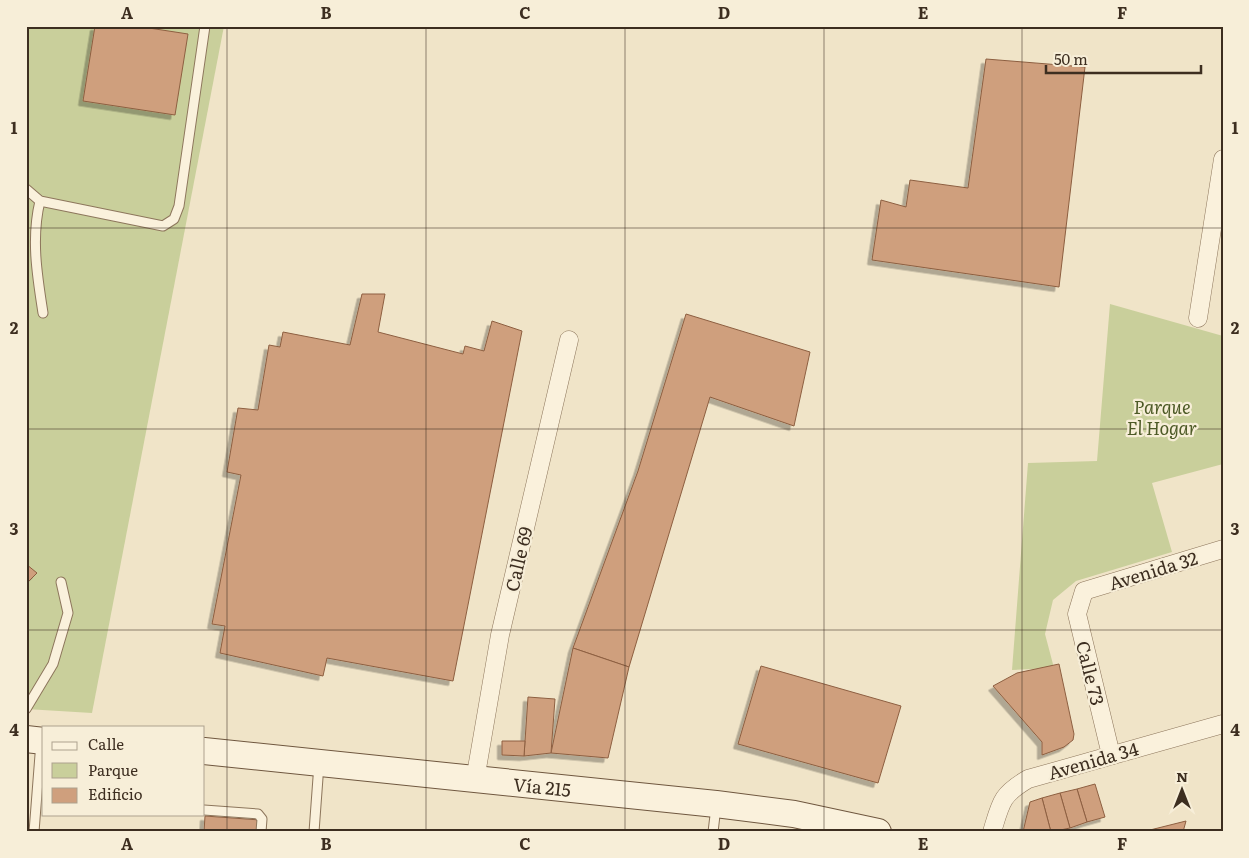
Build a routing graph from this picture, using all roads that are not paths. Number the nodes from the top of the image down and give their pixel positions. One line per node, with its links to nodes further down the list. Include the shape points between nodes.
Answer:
1 (205, 26): 4 (lane, via 179,206 174,219 163,226)
2 (1223, 158): 6 (street)
3 (26, 189): 4 (lane)
4 (40, 200): 5 (lane, via 34,225)
5 (43, 313)
6 (1198, 318)
7 (569, 340): 17 (street, Calle 69, via 500,635)
8 (1223, 549): 10 (street, Avenida 32)
9 (61, 582): 11 (lane, via 68,613 54,664)
10 (1084, 591): 15 (street, Calle 73, via 1077,614)
11 (26, 709)
12 (1223, 724): 15 (street, Avenida 34)
13 (37, 740): 20 (lane)
14 (205, 751): 16 (main road, Vía 215)
15 (1111, 755): 27 (street, Avenida 34, via 1028,779 1008,790)
16 (319, 762): 17 (main road, Vía 215); 24 (lane)
17 (475, 780): 19 (main road, Vía 215)
18 (42, 802): 20 (lane)
19 (716, 804): 25 (lane); 26 (main road, Vía 215, via 794,814)
20 (36, 808): 22 (lane)
21 (205, 810): 23 (lane, via 258,814 262,819)
22 (34, 832)
23 (261, 832)
24 (314, 832)
25 (713, 832)
26 (878, 832)
27 (992, 832)

